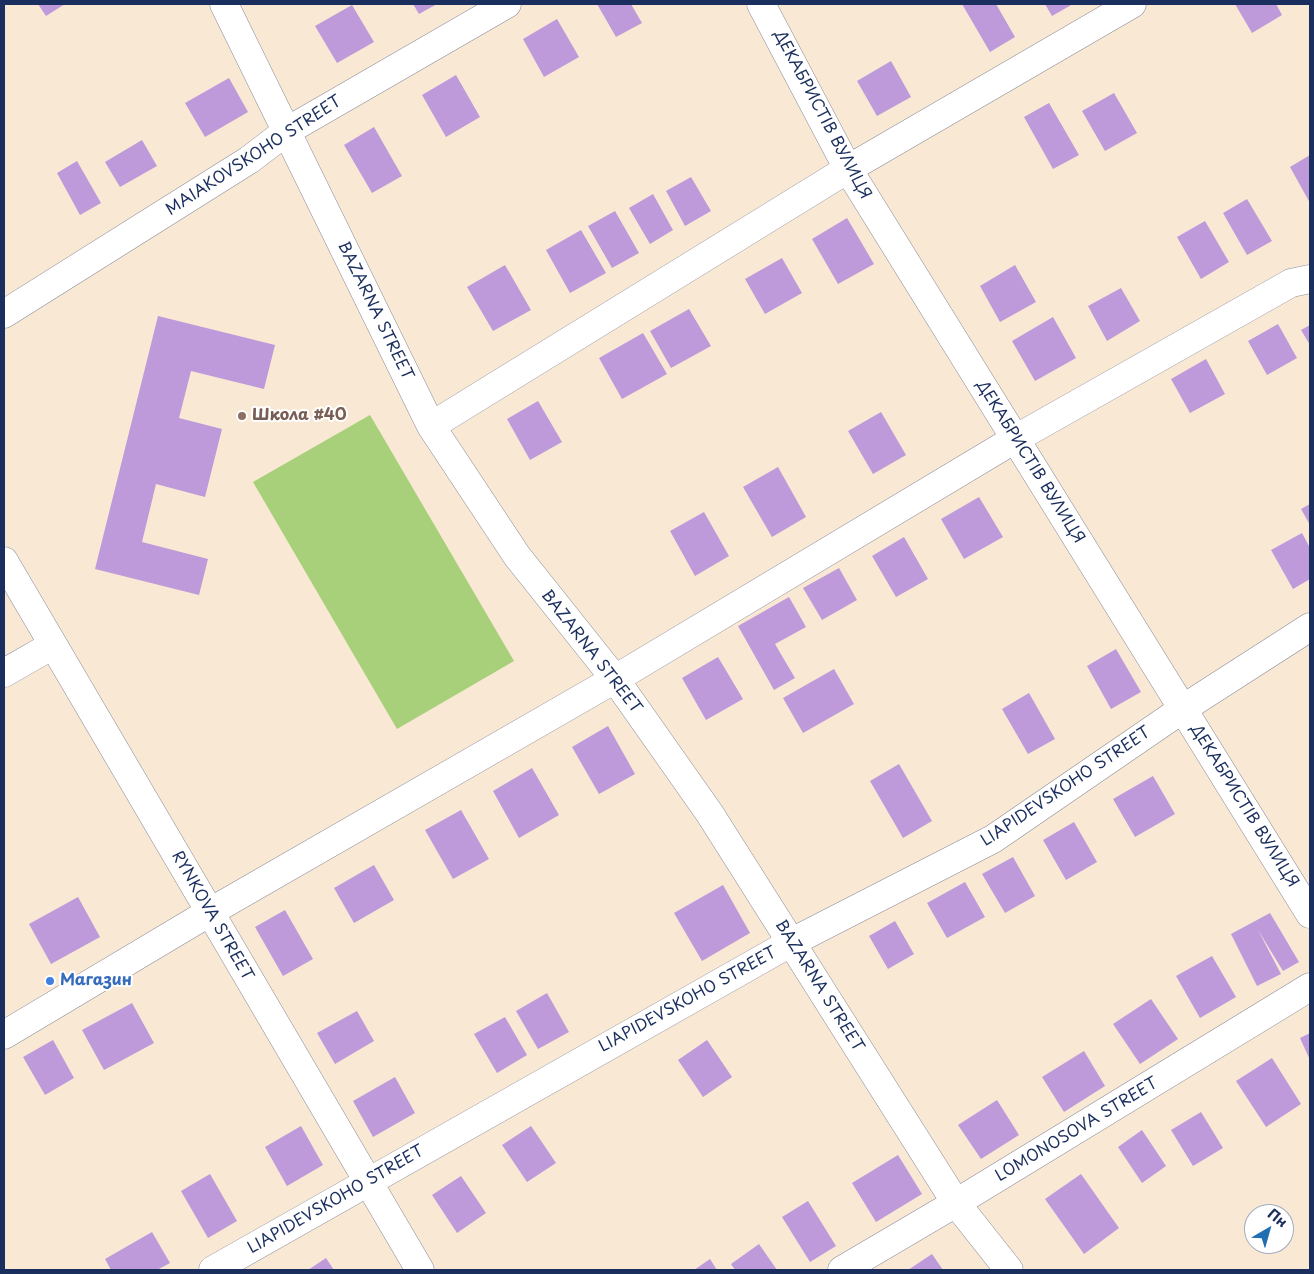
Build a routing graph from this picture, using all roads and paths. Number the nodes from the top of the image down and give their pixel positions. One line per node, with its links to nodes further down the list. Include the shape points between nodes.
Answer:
1 (224, 4): 5 (street, BAZARNA STREET)
2 (507, 4): 5 (street, MAIAKOVSKOHO STREET)
3 (762, 4): 6 (street, ДЕКАБРИСТІВ ВУЛИЦЯ)
4 (1132, 4): 6 (street)
5 (287, 131): 8 (street, MAIAKOVSKOHO STREET, via 249,160); 9 (street, BAZARNA STREET)
6 (848, 169): 9 (street); 10 (street, ДЕКАБРИСТІВ ВУЛИЦЯ)
7 (1310, 279): 10 (street, via 1291,283)
8 (4, 314)
9 (431, 426): 15 (street, BAZARNA STREET, via 516,556)
10 (1015, 439): 15 (street); 16 (street, ДЕКАБРИСТІВ ВУЛИЦЯ)
11 (4, 562): 13 (street, RYNKOVA STREET)
12 (1310, 627): 16 (street, LIAPIDEVSKOHO STREET)
13 (52, 645): 14 (street); 17 (street, RYNKOVA STREET)
14 (4, 673)
15 (615, 679): 17 (street); 19 (street, BAZARNA STREET, via 710,814)
16 (1184, 708): 18 (street, ДЕКАБРИСТІВ ВУЛИЦЯ); 19 (street, LIAPIDEVSKOHO STREET, via 993,839)
17 (210, 912): 21 (street); 22 (street, RYNKOVA STREET)
18 (1310, 914)
19 (792, 942): 22 (street, LIAPIDEVSKOHO STREET); 23 (street, BAZARNA STREET)
20 (1310, 987): 23 (street, LOMONOSOVA STREET)
21 (4, 1035)
22 (368, 1181): 24 (street, LIAPIDEVSKOHO STREET); 25 (street, RYNKOVA STREET)
23 (956, 1203): 26 (street, LOMONOSOVA STREET); 27 (street, BAZARNA STREET)
24 (213, 1270)
25 (420, 1270)
26 (842, 1270)
27 (1009, 1270)

